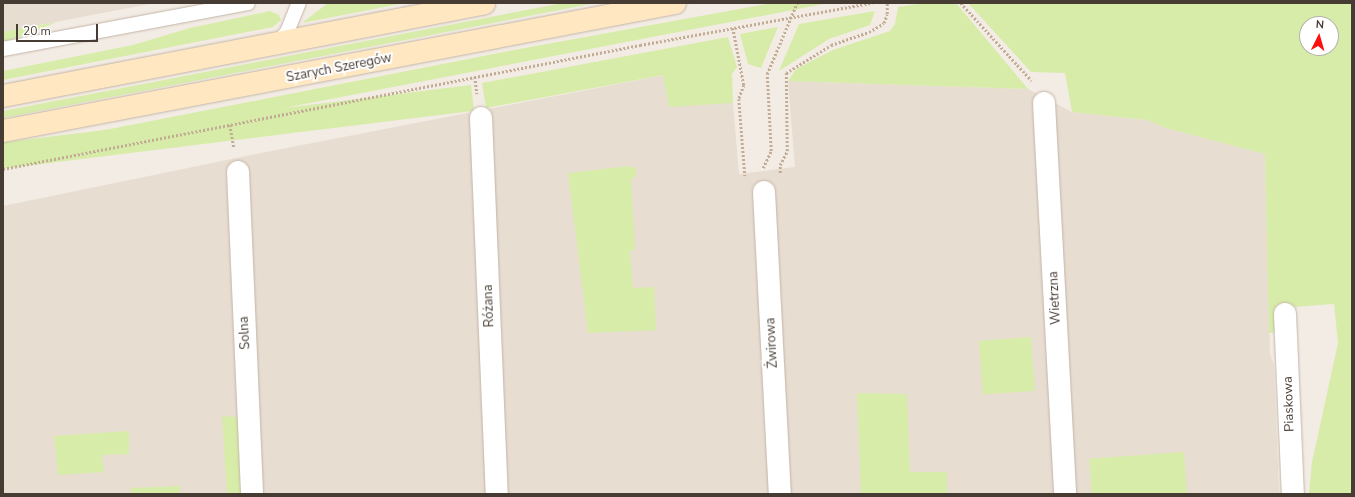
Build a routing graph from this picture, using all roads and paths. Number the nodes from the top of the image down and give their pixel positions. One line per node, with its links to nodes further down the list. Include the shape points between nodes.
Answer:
1 (248, 3): 11 (lane)
2 (299, 3): 10 (lane, via 287,32)
3 (675, 3): 17 (main road, Szarych Szeregów)
4 (797, 3): 18 (path, bridge, via 767,74 771,151)
5 (872, 3): 9 (path)
6 (887, 3): 22 (path, via 888,14 884,23 869,32 831,45 804,60 786,74 787,151 780,165)
7 (961, 3): 15 (path, via 1044,94)
8 (475, 4): 10 (main road)
9 (733, 28): 12 (path); 21 (path, via 744,85 739,99)
10 (278, 42): 14 (main road)
11 (3, 49)
12 (475, 77): 13 (path); 19 (path)
13 (477, 93)
14 (3, 96)
15 (1044, 103): 28 (street, Wietrzna)
16 (481, 118): 26 (street, Różana)
17 (3, 131)
18 (763, 168)
19 (3, 169)
20 (238, 172): 25 (street, Solna)
21 (745, 178)
22 (781, 178)
23 (764, 192): 27 (street, Żwirowa)
24 (1286, 314): 29 (street, Piaskowa)
25 (252, 494)
26 (497, 494)
27 (780, 494)
28 (1065, 494)
29 (1293, 494)

